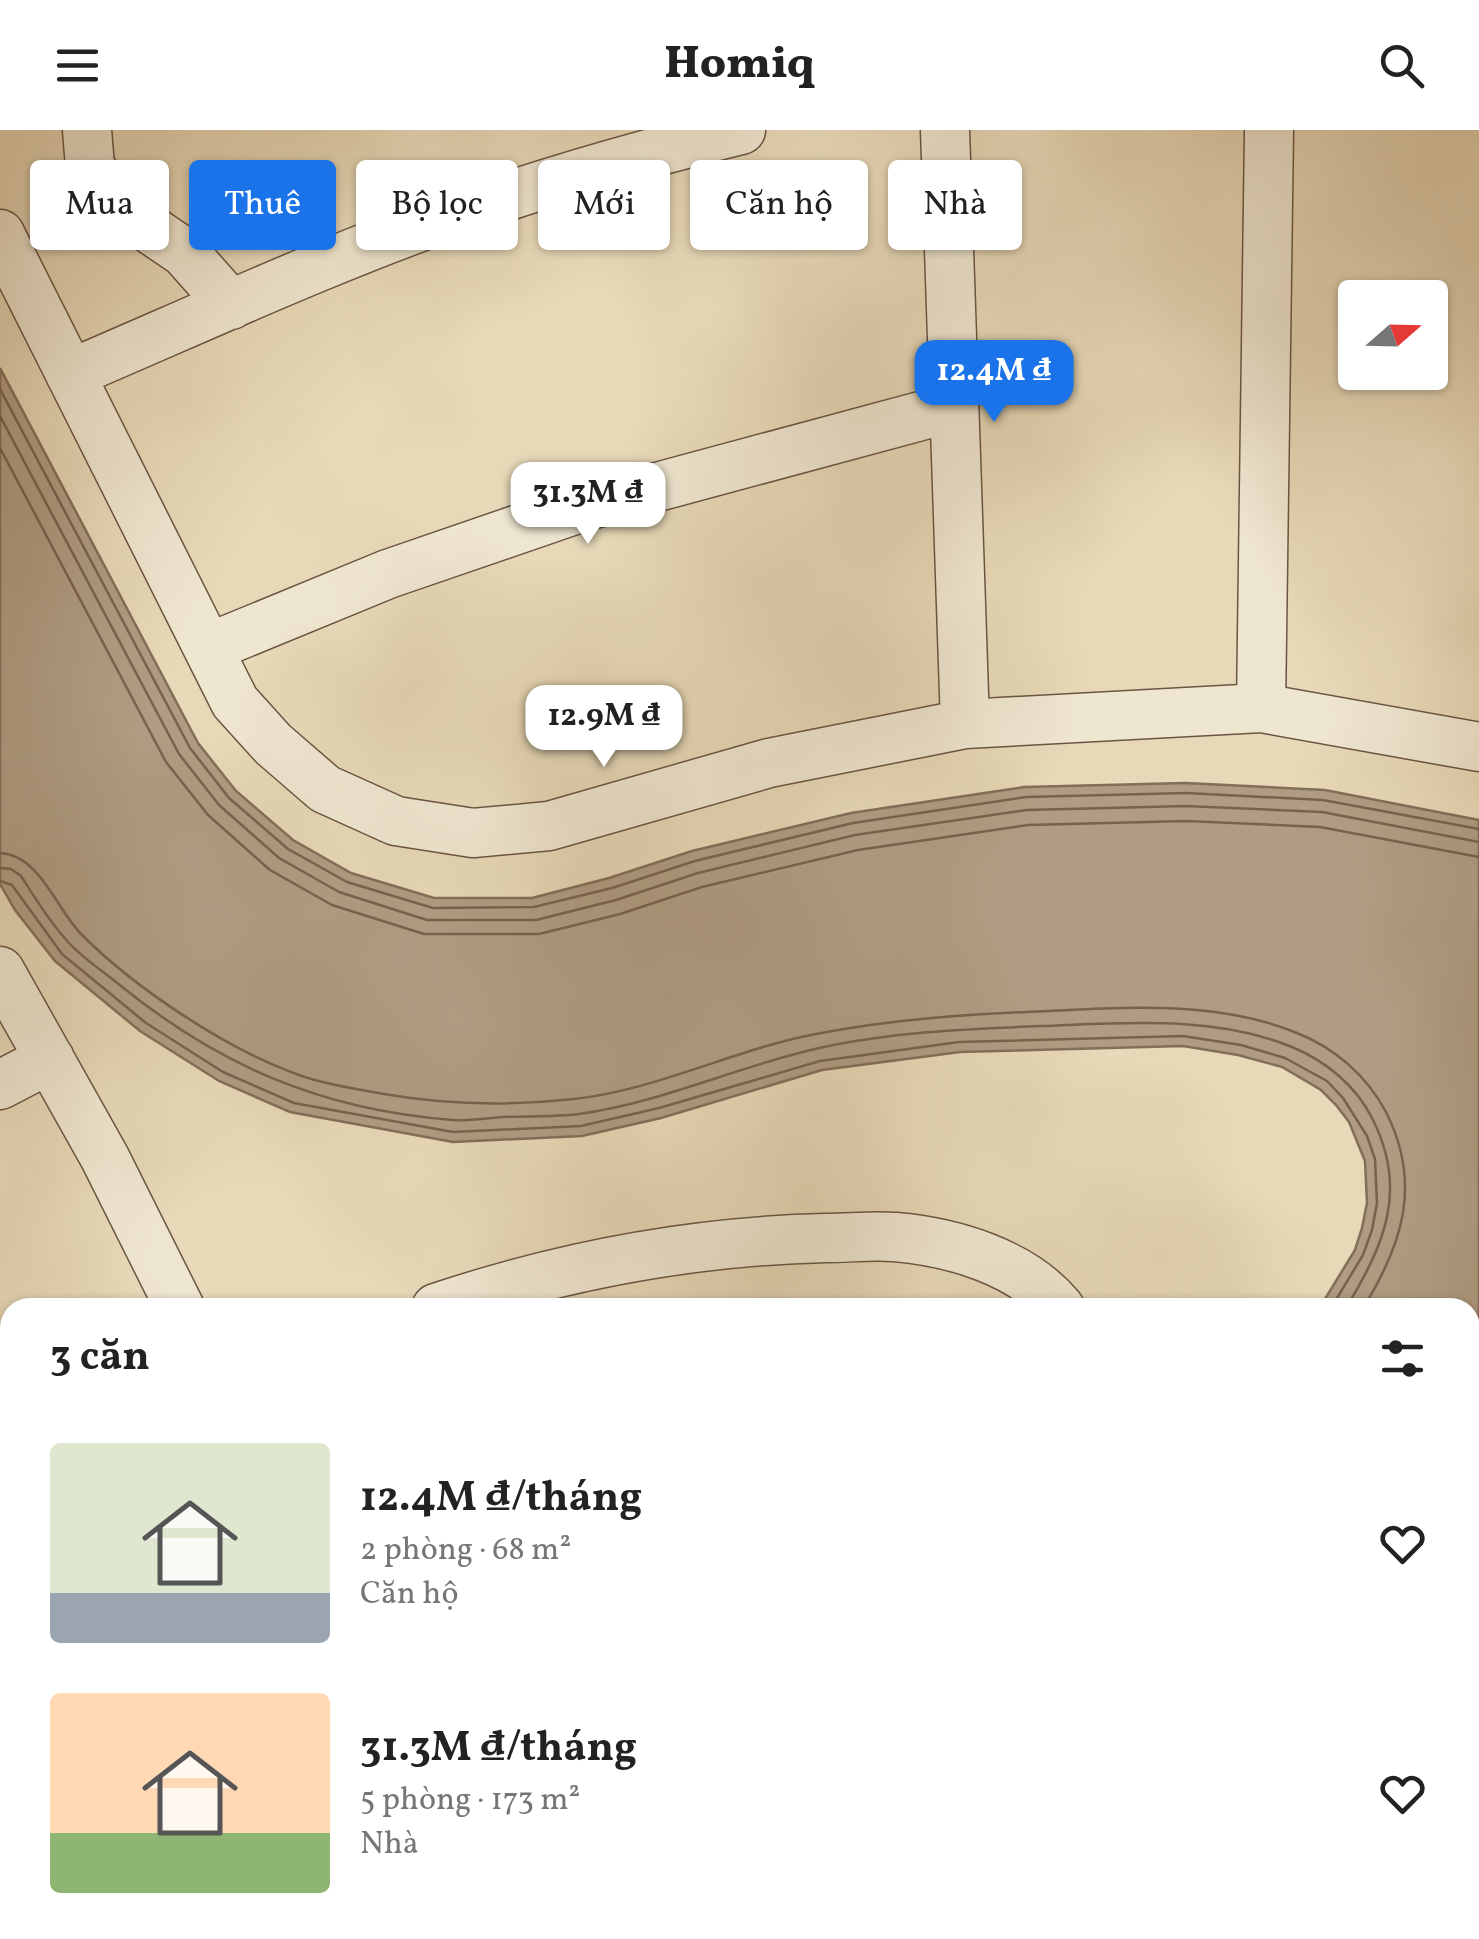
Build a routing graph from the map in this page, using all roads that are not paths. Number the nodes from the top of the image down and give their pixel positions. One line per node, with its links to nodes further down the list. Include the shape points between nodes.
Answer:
1 (86, 130): 6 (street, via 90,167 122,210 186,254)
2 (741, 130): 6 (street, via 466,210)
3 (944, 130): 8 (street)
4 (1269, 130): 10 (street)
5 (0, 234): 7 (street)
6 (231, 305): 7 (street)
7 (70, 374): 9 (street)
8 (954, 407): 9 (street, via 583,507 388,574); 11 (street)
9 (208, 648): 11 (street, via 235,702 325,789 396,821 473,833 550,826 769,762)
10 (1261, 708): 11 (street); 12 (street)
11 (965, 724)
12 (1479, 747)
13 (0, 972): 14 (street)
14 (50, 1060): 15 (street); 16 (street)
15 (0, 1085)
16 (175, 1298)
17 (494, 1298): 18 (street, via 612,1261 762,1240 896,1237 983,1254)
18 (1052, 1298)

